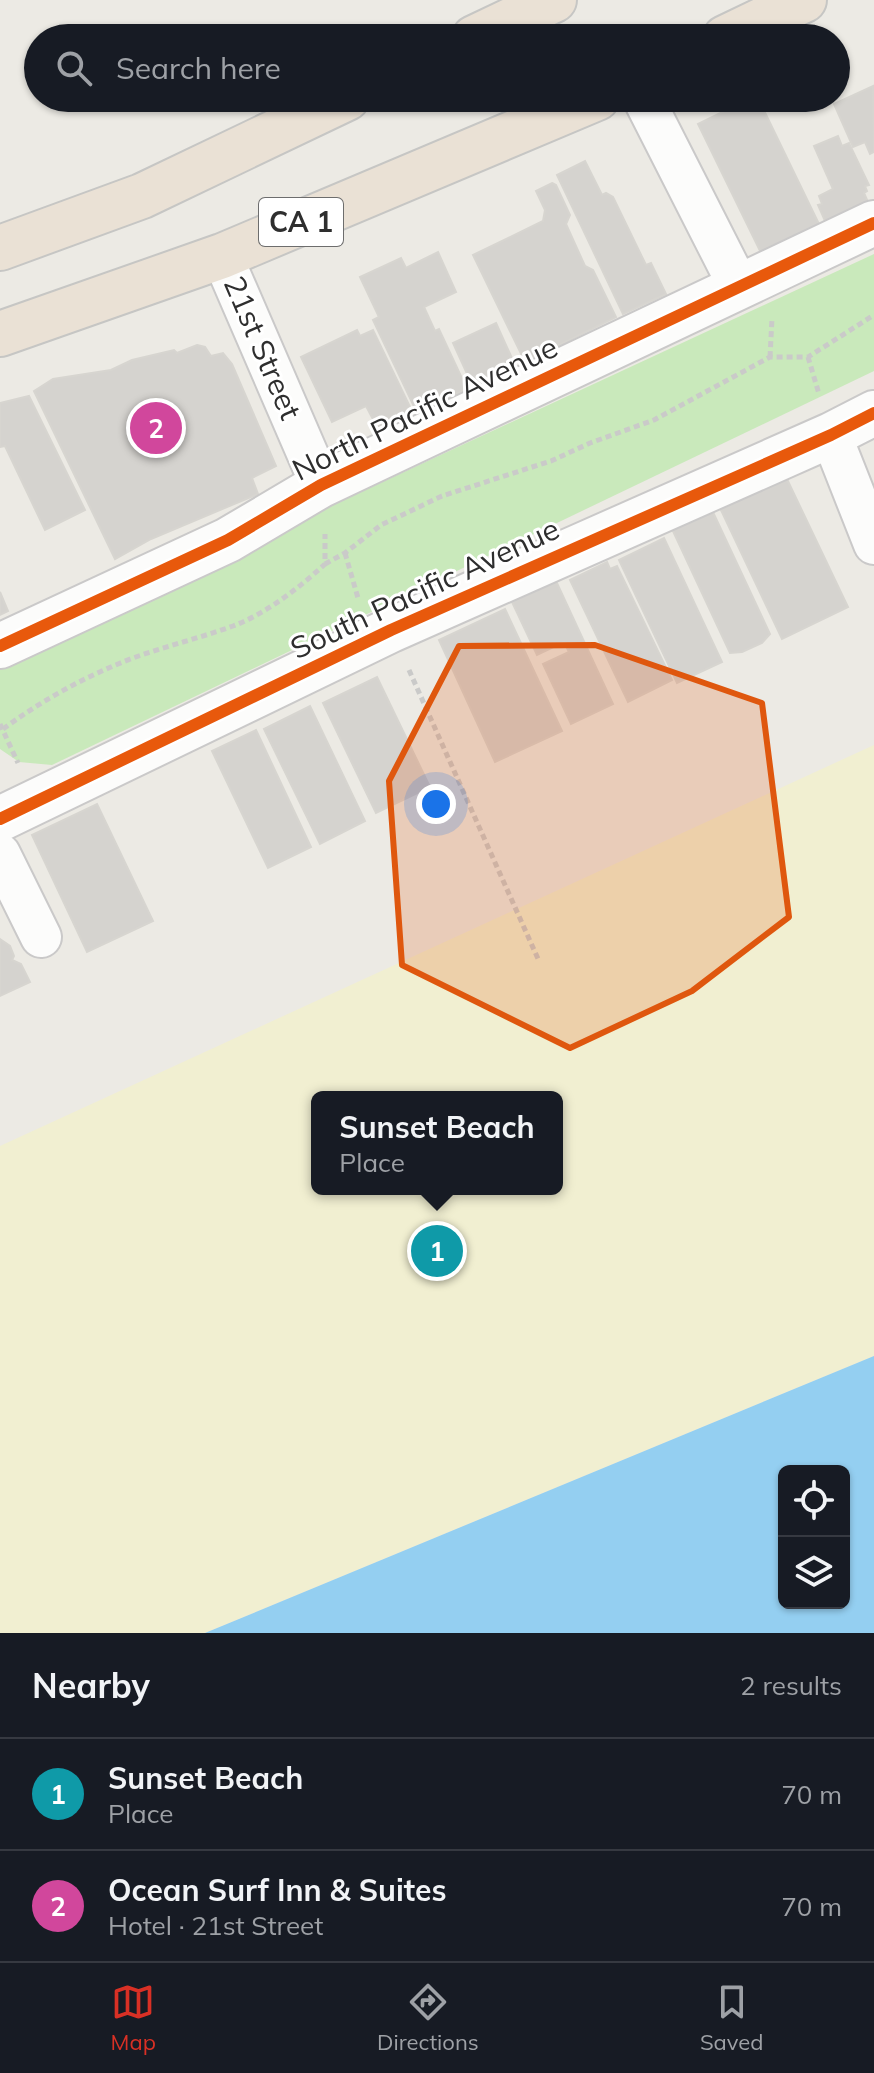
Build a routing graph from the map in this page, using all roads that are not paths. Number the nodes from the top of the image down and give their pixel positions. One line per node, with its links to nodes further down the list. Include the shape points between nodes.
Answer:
1 (554, 0): 3 (highway)
2 (804, 0): 4 (highway)
3 (503, 24)
4 (754, 24)
5 (318, 112): 9 (highway, via 142,196)
6 (564, 112): 10 (highway, CA 1)
7 (650, 112): 11 (street)
8 (874, 223): 11 (street, North Pacific Avenue)
9 (0, 248)
10 (222, 256): 12 (highway, CA 1); 15 (street, 21st Street)
11 (739, 287): 15 (street, North Pacific Avenue)
12 (0, 334)
13 (874, 413): 14 (street, South Pacific Avenue)
14 (831, 435): 16 (street); 18 (street, South Pacific Avenue, via 391,630)
15 (321, 485): 17 (street, North Pacific Avenue, via 228,540)
16 (874, 544)
17 (0, 646)
18 (0, 819)
19 (0, 854): 20 (street)
20 (41, 937)

